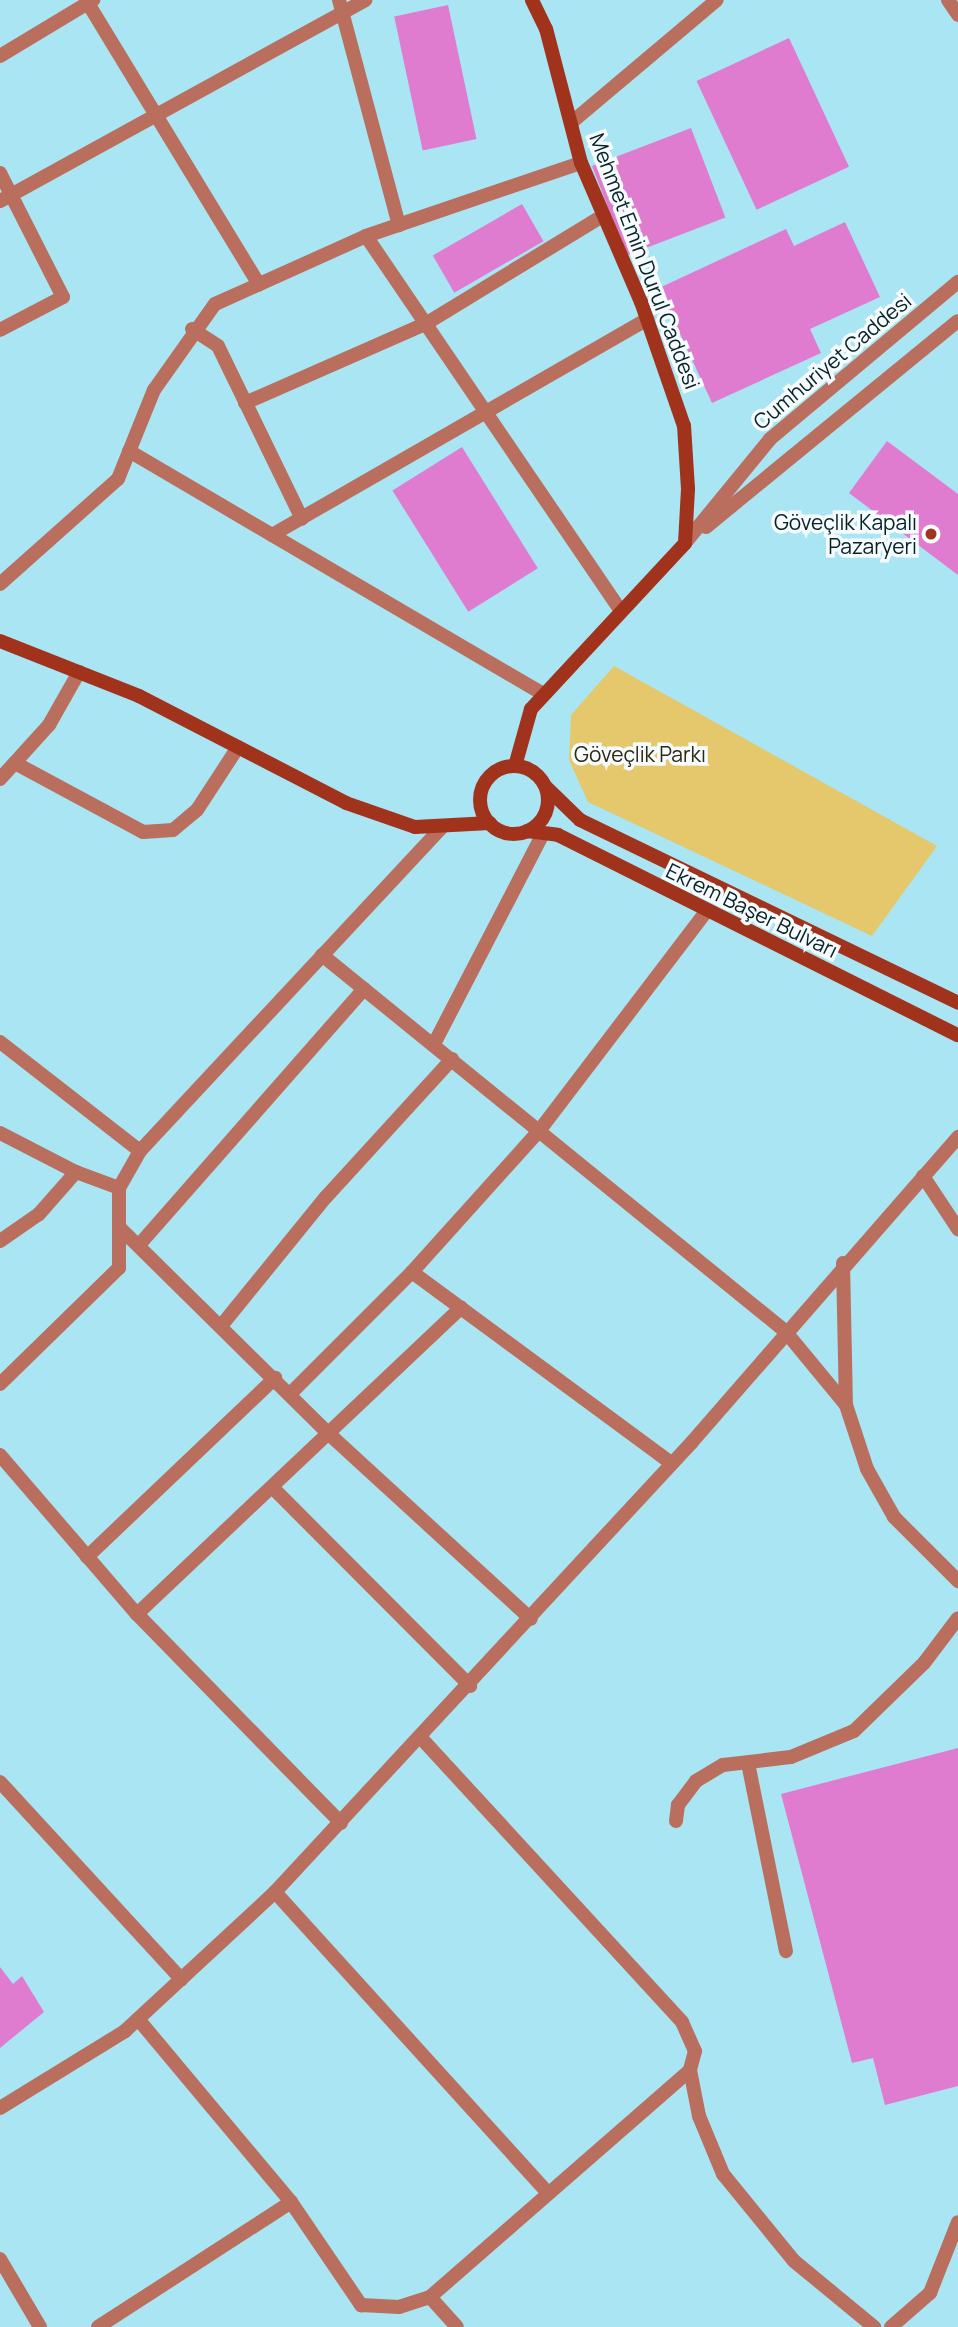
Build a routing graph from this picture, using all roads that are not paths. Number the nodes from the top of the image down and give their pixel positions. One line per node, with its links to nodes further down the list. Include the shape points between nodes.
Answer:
1 (365, 0): 6 (street)
2 (532, 0): 10 (street, Mehmet Emin Durul Caddesi)
3 (717, 0): 10 (street)
4 (947, 0): 7 (street)
5 (89, 1): 8 (street); 9 (street)
6 (343, 5): 9 (street); 16 (street)
7 (958, 15)
8 (0, 56)
9 (160, 114): 13 (street); 19 (street)
10 (572, 122): 11 (street, Mehmet Emin Durul Caddesi)
11 (581, 163): 15 (street, Mehmet Emin Durul Caddesi); 16 (street)
12 (0, 173): 13 (street)
13 (14, 194): 14 (street); 24 (street, via 63,297)
14 (0, 201)
15 (604, 215): 20 (street, Mehmet Emin Durul Caddesi); 22 (street)
16 (399, 225): 17 (street)
17 (366, 236): 19 (street); 22 (street)
18 (958, 282): 30 (street, Cumhuriyet Caddesi, via 770,439)
19 (259, 284): 23 (street, via 215,304)
20 (647, 319): 26 (street); 30 (street, Mehmet Emin Durul Caddesi, via 684,426)
21 (958, 321): 30 (street, Cumhuriyet Caddesi)
22 (427, 323): 25 (street); 26 (street)
23 (192, 329): 25 (street, via 218,345); 27 (street, via 154,390)
24 (0, 330)
25 (245, 403): 28 (street)
26 (487, 411): 28 (street); 32 (street)
27 (129, 451): 29 (street); 31 (street, via 118,479)
28 (302, 519): 29 (street)
29 (272, 535): 35 (street)
30 (685, 543): 32 (street, Cumhuriyet Caddesi)
31 (0, 584)
32 (619, 608): 35 (street, Cumhuriyet Caddesi)
33 (0, 641): 34 (street)
34 (79, 672): 36 (street); 37 (street, via 49,725)
35 (544, 694): 38 (street, Cumhuriyet Caddesi, via 531,709)
36 (238, 747): 37 (street, via 197,810 173,830 143,832); 42 (street, via 346,803 415,827)
37 (15, 763): 39 (street)
38 (514, 766): 40 (street, via 528,769); 41 (street, via 501,768 483,786 480,799)
39 (0, 779)
40 (546, 787): 43 (street, via 545,813); 48 (street, Ekrem Başer Bulvarı, via 580,820)
41 (490, 823): 42 (street); 43 (street, via 513,834)
42 (443, 825): 46 (street)
43 (527, 831): 44 (street, Ekrem Başer Bulvarı)
44 (543, 834): 45 (street, Ekrem Başer Bulvarı); 51 (street)
45 (705, 914): 49 (street, Ekrem Başer Bulvarı); 53 (street)
46 (322, 955): 47 (street); 56 (street)
47 (364, 989): 51 (street); 63 (street)
48 (958, 1003)
49 (958, 1035)
50 (0, 1042): 56 (street)
51 (434, 1044): 52 (street)
52 (452, 1059): 53 (street); 67 (street, via 326,1197)
53 (539, 1131): 65 (street); 68 (street)
54 (0, 1133): 57 (street)
55 (958, 1137): 58 (street)
56 (140, 1151): 59 (street)
57 (76, 1172): 59 (street); 62 (street, via 39,1214)
58 (923, 1176): 61 (street); 64 (street)
59 (119, 1188): 60 (street)
60 (120, 1228): 63 (street); 70 (street, via 119,1268)
61 (958, 1228)
62 (0, 1241)
63 (139, 1245): 67 (street)
64 (844, 1263): 68 (street); 72 (street)
65 (412, 1272): 66 (street); 71 (street)
66 (461, 1308): 73 (street); 75 (street)
67 (221, 1326): 69 (street)
68 (785, 1331): 72 (street); 75 (street)
69 (275, 1378): 71 (street); 77 (street)
70 (0, 1384)
71 (290, 1394): 73 (street)
72 (846, 1405): 78 (street, via 867,1469 894,1517)
73 (328, 1433): 76 (street); 81 (street)
74 (0, 1455): 77 (street)
75 (671, 1464): 81 (street)
76 (274, 1489): 79 (street); 82 (street)
77 (87, 1557): 79 (street)
78 (958, 1581)
79 (136, 1614): 87 (street)
80 (958, 1618): 84 (street, via 924,1663 854,1731 791,1757)
81 (531, 1619): 82 (street)
82 (470, 1686): 83 (street)
83 (422, 1739): 87 (street); 92 (street, via 682,2022 695,2051)
84 (748, 1763): 86 (street, via 723,1765 696,1781 678,1805); 89 (street)
85 (0, 1782): 90 (street)
86 (676, 1821)
87 (341, 1823): 88 (street)
88 (275, 1892): 90 (street); 94 (street)
89 (786, 1951)
90 (181, 1979): 91 (street)
91 (138, 2019): 93 (street); 95 (street)
92 (690, 2070): 94 (street); 102 (street, via 699,2116 723,2174 794,2261)
93 (0, 2108)
94 (548, 2193): 98 (street)
95 (291, 2202): 98 (street, via 361,2305 399,2307); 100 (street)
96 (958, 2222): 103 (street, via 930,2293)
97 (0, 2259): 99 (street)
98 (430, 2297): 101 (street)
99 (40, 2327)
100 (98, 2327)
101 (457, 2327)
102 (874, 2327)
103 (891, 2327)

